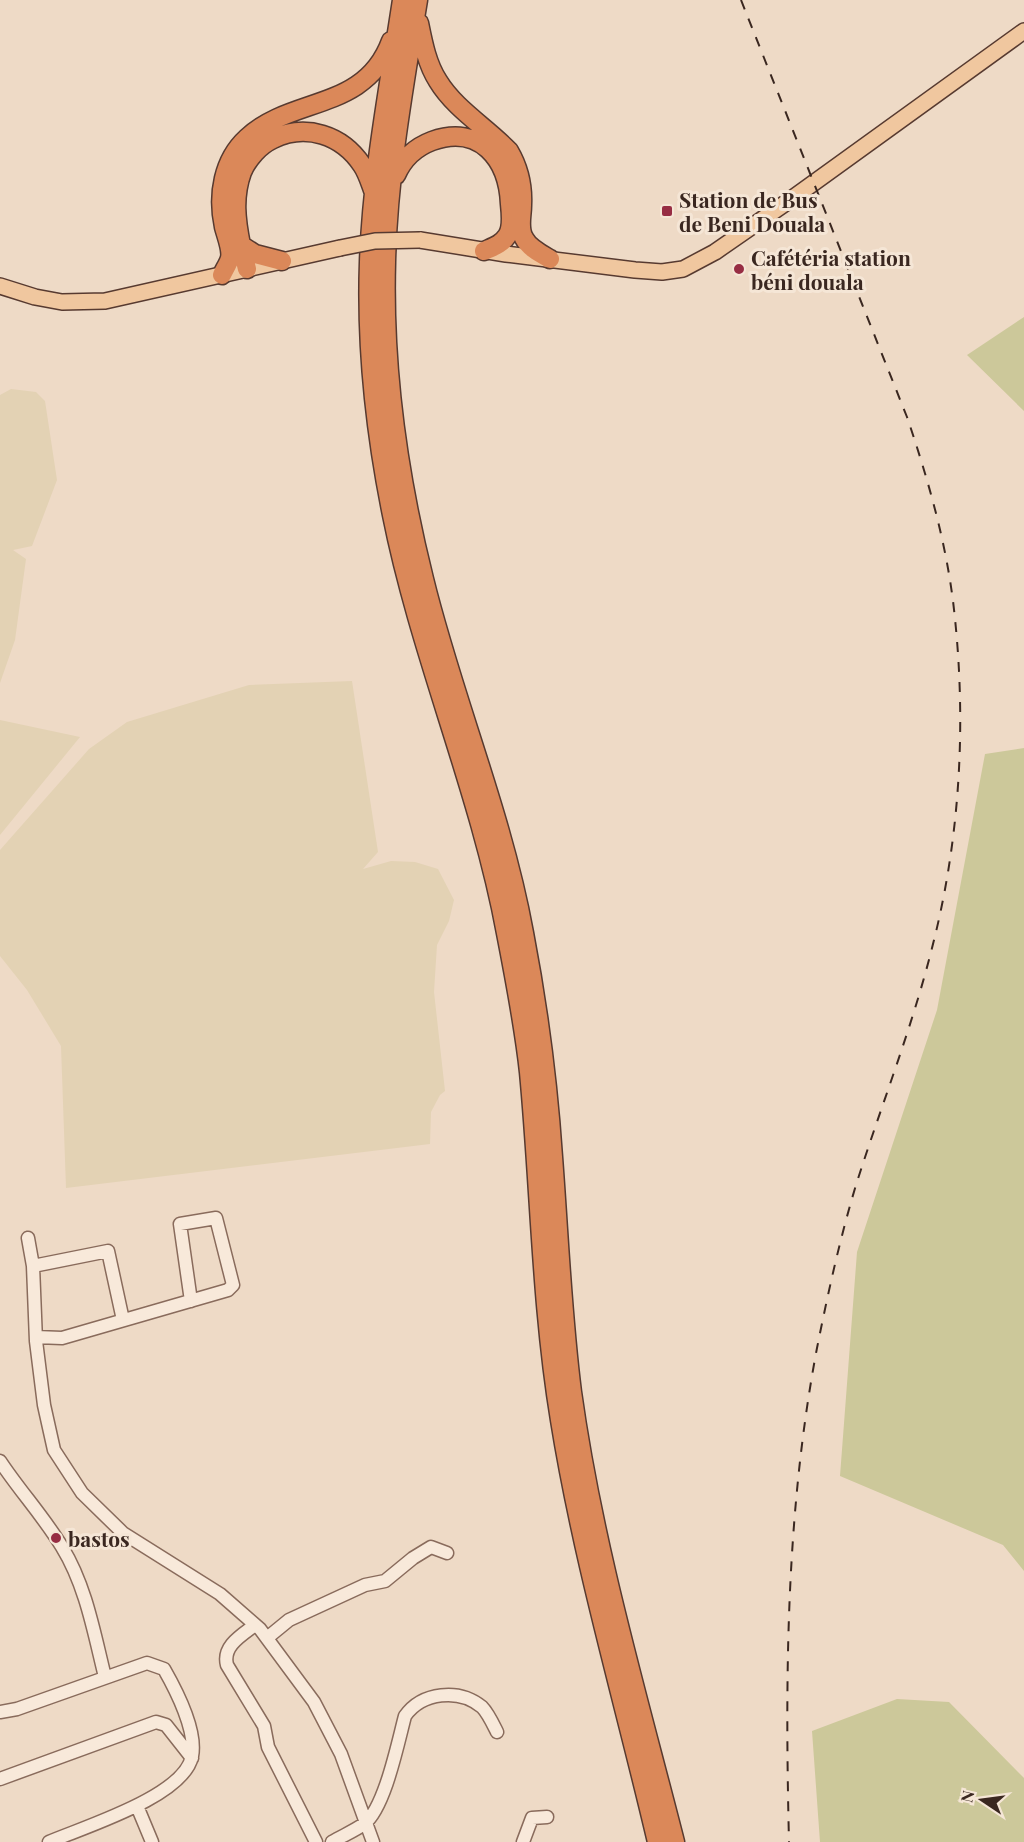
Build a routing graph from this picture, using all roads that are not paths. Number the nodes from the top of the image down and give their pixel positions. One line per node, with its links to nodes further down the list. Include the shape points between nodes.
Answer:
1 (409, 6): 3 (highway); 4 (highway, via 436,80 514,160 522,183); 9 (highway, via 382,59 351,90 263,126 237,147 221,190 222,220)
2 (1024, 31): 7 (main road, via 693,265 653,272)
3 (383, 191): 4 (highway, via 406,157 420,147 450,136 470,138 490,150 506,176); 9 (highway, via 354,154 335,139 300,130 281,135 251,157 243,171 237,193); 11 (highway, via 369,264)
4 (514, 232): 5 (highway, via 499,245); 6 (highway); 7 (highway)
5 (483, 251): 6 (main road); 8 (main road, bridge, via 420,240 375,241)
6 (512, 255): 7 (main road)
7 (550, 259)
8 (282, 261): 9 (highway, via 255,254)
9 (235, 264): 10 (main road, via 105,301 63,302)
10 (0, 286)
11 (384, 411): 35 (highway, via 382,461 402,559 505,927 528,1069 549,1340 560,1419 579,1524); 36 (highway, via 425,586 502,841 524,931 553,1150 572,1392 598,1540)
12 (28, 1238): 13 (street)
13 (33, 1266): 15 (street, via 108,1251); 16 (street)
14 (191, 1301): 14 (street, via 233,1285 216,1218 180,1224); 15 (street)
15 (123, 1320): 16 (street, via 63,1338)
16 (36, 1337): 19 (street, via 54,1450 82,1493 123,1533 220,1594)
17 (0, 1461): 21 (street, via 62,1547 88,1608)
18 (447, 1553): 20 (street, via 431,1548 385,1581 365,1585 289,1620)
19 (255, 1625): 20 (street); 31 (street, via 228,1648 227,1665 264,1726 268,1747)
20 (267, 1638): 28 (street, via 314,1702 340,1754)
21 (105, 1677): 22 (street); 24 (street, via 147,1663 164,1669 176,1689 190,1732)
22 (0, 1712)
23 (497, 1732): 28 (street, via 484,1708 451,1695 426,1699 411,1708 405,1716 385,1789)
24 (192, 1758): 25 (street, via 166,1725 156,1722); 26 (street, via 168,1789)
25 (0, 1779)
26 (137, 1806): 29 (street); 30 (street)
27 (547, 1817): 34 (street, via 532,1818)
28 (365, 1823): 32 (street); 33 (street)
29 (49, 1842)
30 (152, 1842)
31 (316, 1842)
32 (332, 1842)
33 (373, 1842)
34 (523, 1842)
35 (657, 1842)
36 (675, 1842)

